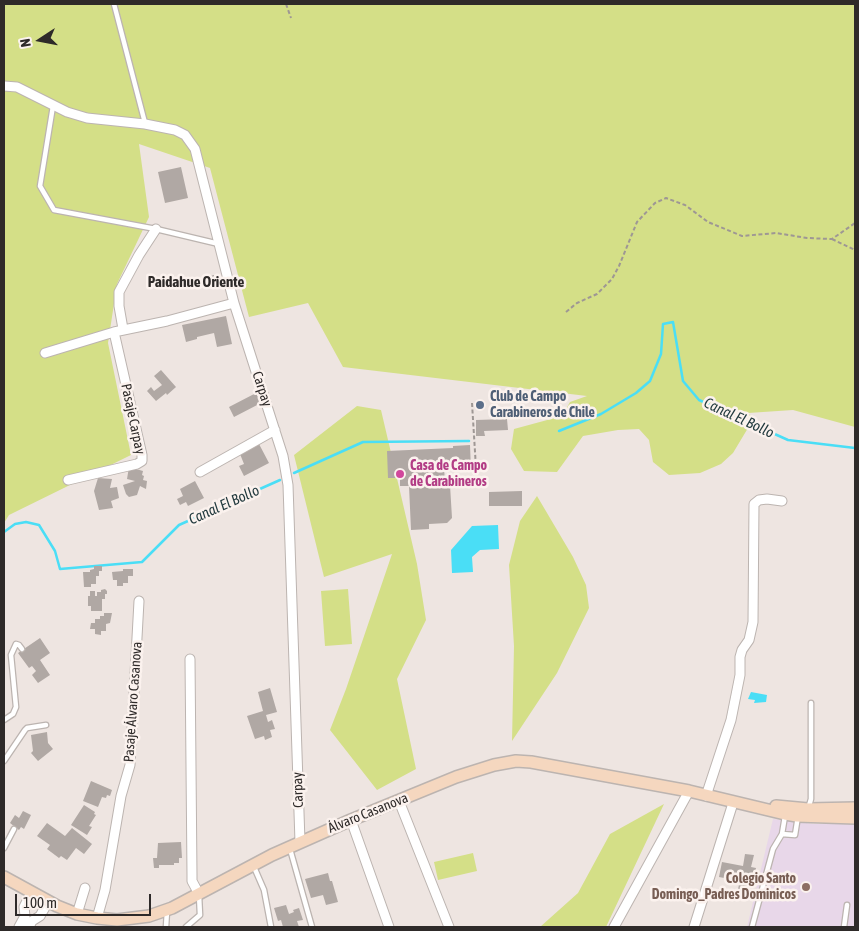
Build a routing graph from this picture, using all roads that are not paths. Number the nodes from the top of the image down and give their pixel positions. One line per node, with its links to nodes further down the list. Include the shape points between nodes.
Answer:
1 (114, 4): 4 (lane)
2 (4, 86): 3 (street, Carpay, via 17,87)
3 (53, 104): 4 (street, Carpay, via 87,118); 5 (lane, via 40,186 54,210)
4 (145, 124): 6 (street, Carpay, via 175,130 192,144)
5 (156, 229): 6 (lane); 8 (street, Pasaje Carpay, via 119,292)
6 (219, 244): 7 (street, Carpay)
7 (234, 303): 8 (street); 10 (street, Carpay)
8 (119, 330): 9 (street); 12 (street, Pasaje Carpay, via 142,461)
9 (45, 353)
10 (275, 430): 11 (street); 34 (street, Carpay, via 288,484)
11 (200, 472)
12 (68, 480)
13 (782, 501): 22 (street, via 759,500 754,504 753,622 749,640 740,657 740,675 731,720)
14 (139, 602): 46 (street, Pasaje Álvaro Casanova, via 130,764 104,890)
15 (22, 649): 18 (lane, via 16,644 11,656 16,707 13,714)
16 (190, 659): 41 (street, via 192,881)
17 (811, 703): 27 (lane, via 811,799)
18 (4, 720)
19 (46, 725): 20 (lane, via 24,730)
20 (4, 761)
21 (689, 791): 22 (street, Álvaro Casanova); 23 (street, Álvaro Casanova, via 516,761 474,771); 55 (street)
22 (706, 796): 24 (street, Álvaro Casanova)
23 (399, 800): 31 (street, Álvaro Casanova); 54 (street)
24 (733, 803): 25 (street, Álvaro Casanova); 56 (street)
25 (752, 807): 27 (street, Álvaro Casanova, via 771,805); 28 (street, Álvaro Casanova)
26 (855, 808): 27 (street, Álvaro Casanova)
27 (808, 809): 29 (lane)
28 (785, 814): 29 (street, Álvaro Casanova); 33 (lane)
29 (797, 816): 30 (street, Álvaro Casanova); 33 (lane, via 796,835)
30 (855, 818)
31 (351, 820): 34 (street, Álvaro Casanova); 53 (street)
32 (14, 829): 36 (lane)
33 (782, 834): 57 (lane, via 770,857)
34 (300, 842): 35 (street, Álvaro Casanova)
35 (289, 847): 37 (street, Álvaro Casanova); 52 (lane)
36 (4, 848)
37 (253, 865): 41 (street, Álvaro Casanova); 51 (lane, via 264,890)
38 (4, 877): 40 (street, Álvaro Casanova)
39 (85, 888): 45 (street)
40 (31, 893): 42 (street, Álvaro Casanova); 47 (street)
41 (199, 894): 44 (street, Álvaro Casanova); 50 (lane, via 200,915)
42 (48, 902): 45 (street, Álvaro Casanova); 48 (street)
43 (846, 905): 58 (lane)
44 (167, 910): 46 (street, Álvaro Casanova, via 139,918); 49 (lane)
45 (77, 914): 46 (street, Álvaro Casanova)
46 (103, 922)
47 (19, 927)
48 (29, 927)
49 (166, 927)
50 (186, 927)
51 (271, 927)
52 (312, 927)
53 (389, 927)
54 (449, 927)
55 (614, 927)
56 (694, 927)
57 (752, 927)
58 (844, 927)

